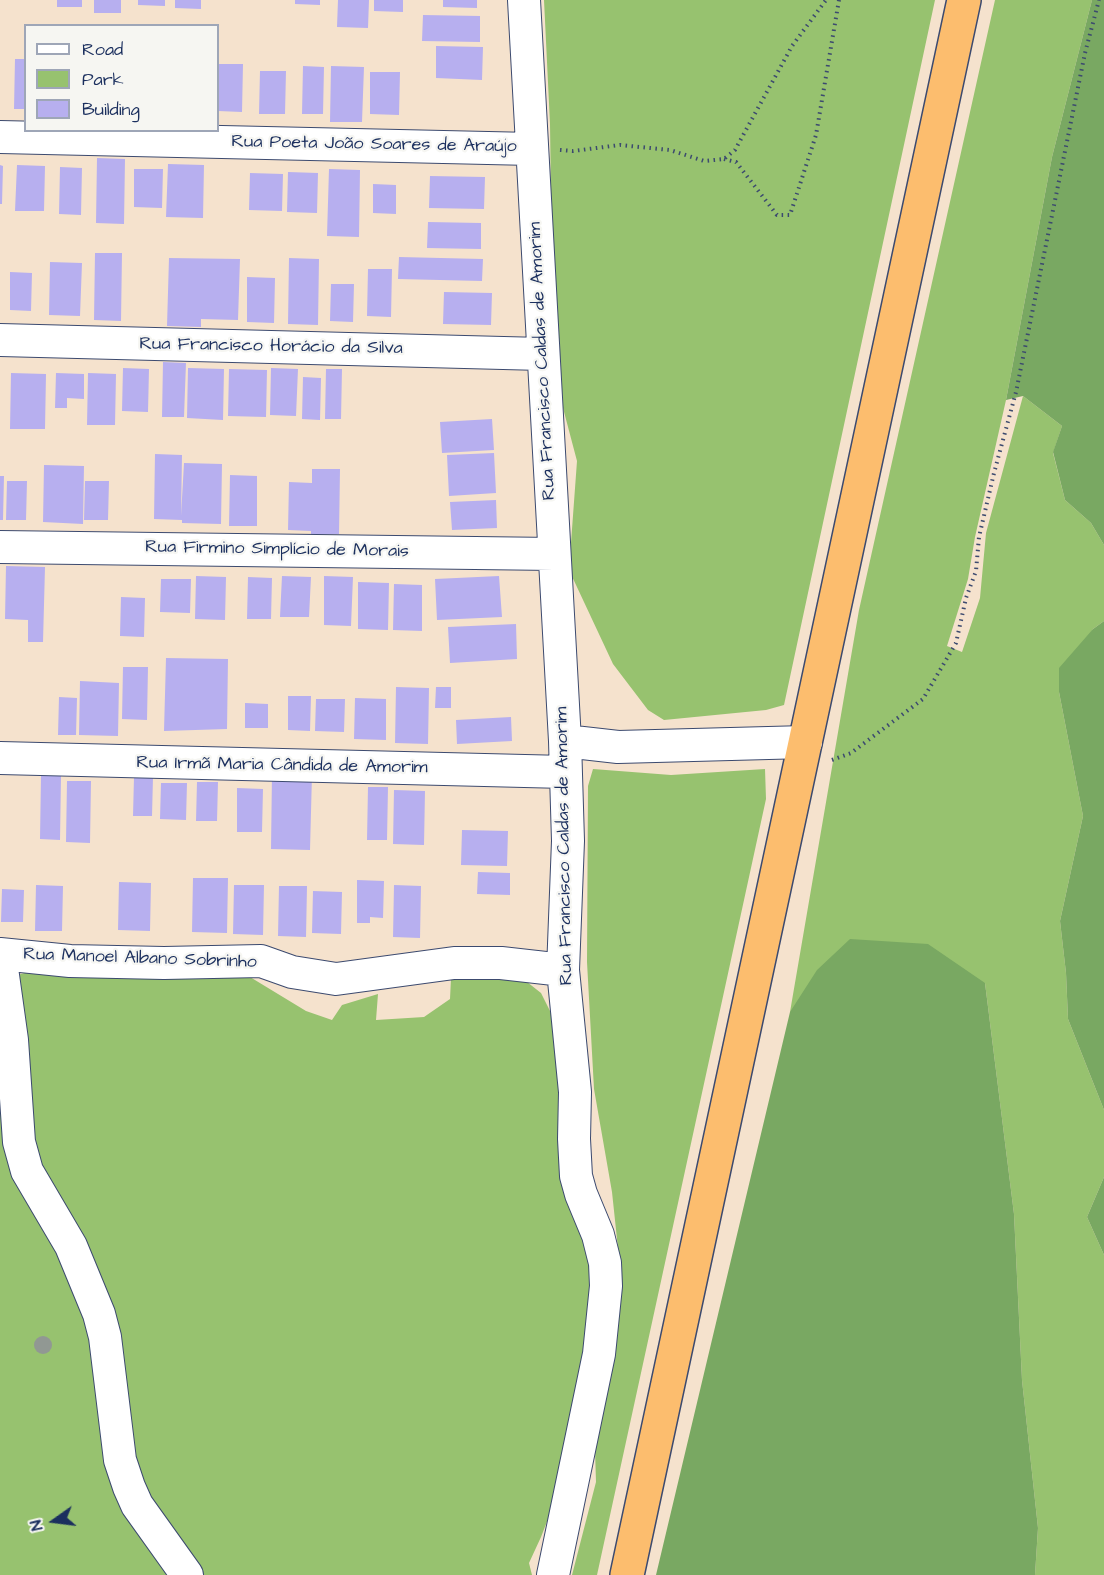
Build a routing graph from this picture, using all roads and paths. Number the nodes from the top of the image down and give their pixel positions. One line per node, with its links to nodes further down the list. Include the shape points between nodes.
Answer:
1 (524, 0): 7 (street, Rua Francisco Caldas de Amorim)
2 (826, 0): 8 (path, via 792,46 735,150)
3 (839, 0): 8 (path, via 816,135 790,215 777,215 736,162)
4 (964, 0): 14 (highway)
5 (1099, 0): 14 (path, via 1084,53 1016,392 956,643 923,699 888,727 851,753 825,763)
6 (0, 137): 7 (street, Rua Poeta João Soares de Araújo)
7 (532, 149): 8 (path, via 573,151 620,145 670,150 704,161); 10 (street, Rua Francisco Caldas de Amorim)
8 (724, 159)
9 (0, 340): 10 (street, Rua Francisco Horácio da Silva)
10 (542, 354): 12 (street, Rua Francisco Caldas de Amorim)
11 (0, 547): 12 (street, Rua Firmino Simplício de Morais)
12 (554, 554): 13 (street, Rua Francisco Caldas de Amorim)
13 (565, 741): 14 (street, via 618,747); 16 (street, Rua Francisco Caldas de Amorim)
14 (803, 752): 21 (highway)
15 (0, 758): 16 (street, Rua Irmã Maria Cândida de Amorim)
16 (565, 772): 18 (street, Rua Francisco Caldas de Amorim, via 568,842)
17 (0, 954): 18 (street, Rua Manoel Albano Sobrinho, via 164,963 261,961 292,972 336,980 454,963 501,963); 19 (street, via 12,1040 19,1142 27,1171 71,1246 99,1314 120,1460 129,1487)
18 (563, 970): 20 (street, Rua Francisco Caldas de Amorim, via 575,1092 576,1176 598,1235 606,1286 599,1354)
19 (187, 1575)
20 (553, 1575)
21 (627, 1575)

